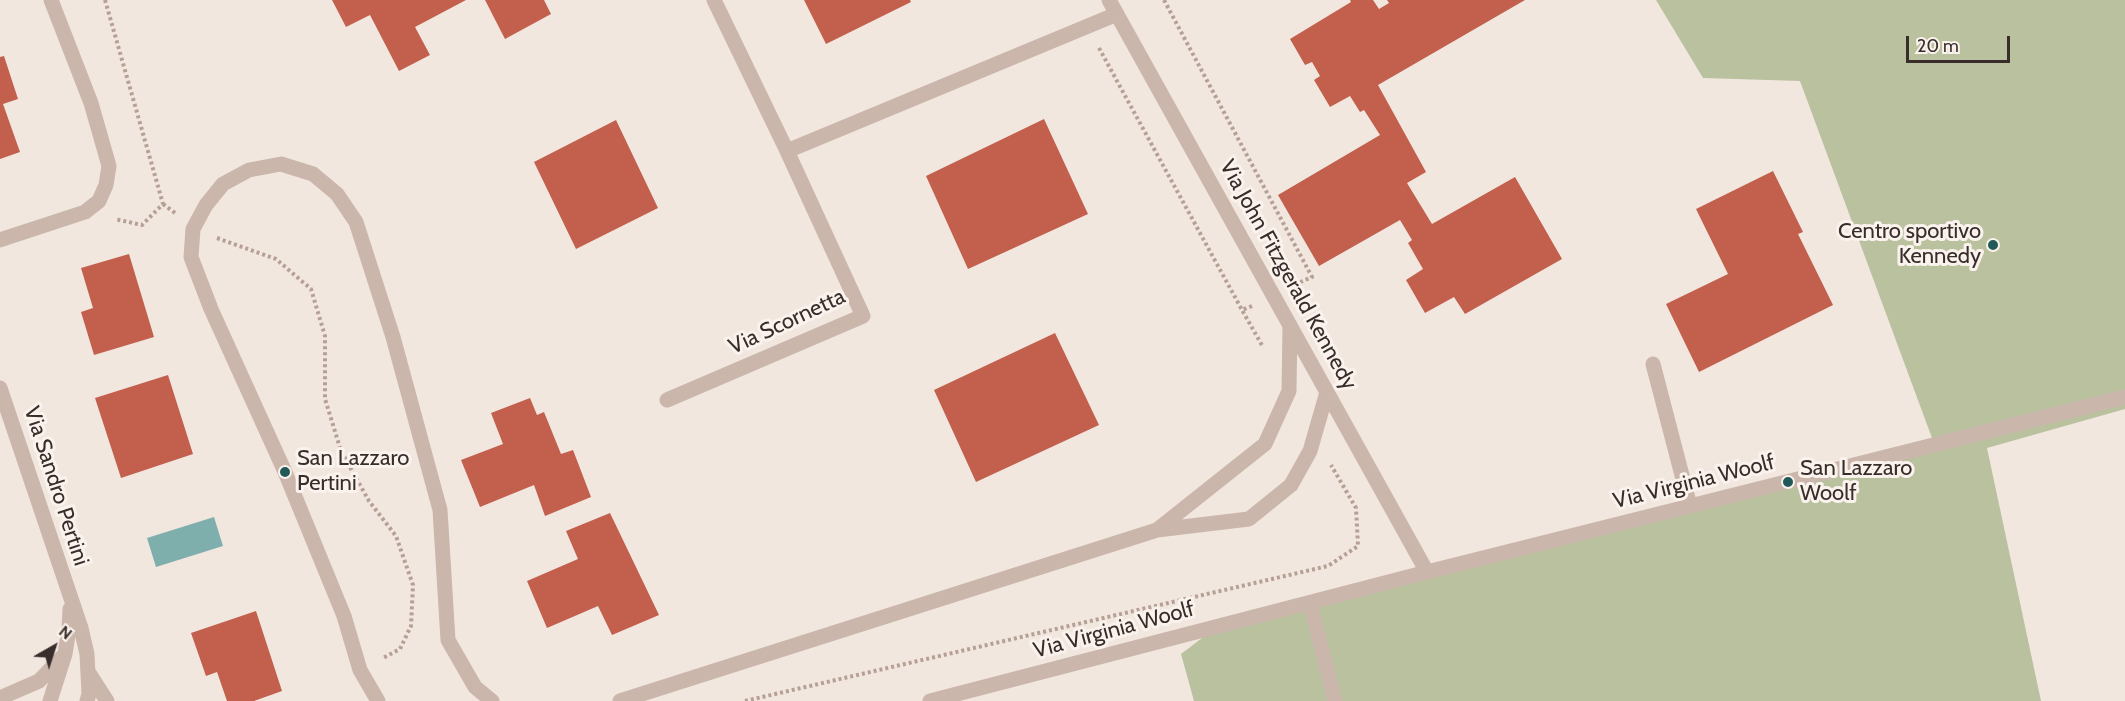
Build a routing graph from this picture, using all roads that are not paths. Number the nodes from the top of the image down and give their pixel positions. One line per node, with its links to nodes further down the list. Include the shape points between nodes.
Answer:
1 (51, 0): 6 (street, via 91,103 109,166 106,185 99,201 85,212)
2 (714, 0): 5 (street, Via Scornetta)
3 (1109, 0): 4 (street, Via John Fitzgerald Kennedy)
4 (1117, 14): 5 (street); 7 (street, Via John Fitzgerald Kennedy)
5 (787, 151): 12 (street, Via Scornetta, via 863,316)
6 (0, 240)
7 (1290, 325): 10 (street, Via John Fitzgerald Kennedy); 14 (street, via 1289,391 1265,444)
8 (1653, 364): 13 (street)
9 (0, 388): 16 (street, Via Sandro Pertini)
10 (1327, 392): 14 (street, via 1310,451 1291,485 1249,519); 15 (street, Via John Fitzgerald Kennedy)
11 (2125, 397): 13 (street, Via Virginia Woolf)
12 (667, 400)
13 (1690, 506): 15 (street, Via Virginia Woolf)
14 (1157, 530): 26 (street)
15 (1427, 572): 17 (street, Via Virginia Woolf)
16 (70, 597): 18 (street, Via Sandro Pertini); 19 (street, Via Sandro Pertini, via 81,628)
17 (1310, 603): 27 (street, Via Virginia Woolf); 28 (street)
18 (65, 654): 20 (street, via 39,681); 21 (street, Via Sandro Pertini)
19 (88, 671): 22 (street, Via Sandro Pertini); 23 (street)
20 (0, 698)
21 (50, 701)
22 (87, 701)
23 (107, 701)
24 (378, 701): 25 (street, via 360,670 344,616 191,257 193,229 206,205 223,184 249,170 281,164 313,174 337,194 356,222 393,337 440,510 448,640 475,687)
25 (492, 701)
26 (620, 701)
27 (930, 701)
28 (1335, 701)

